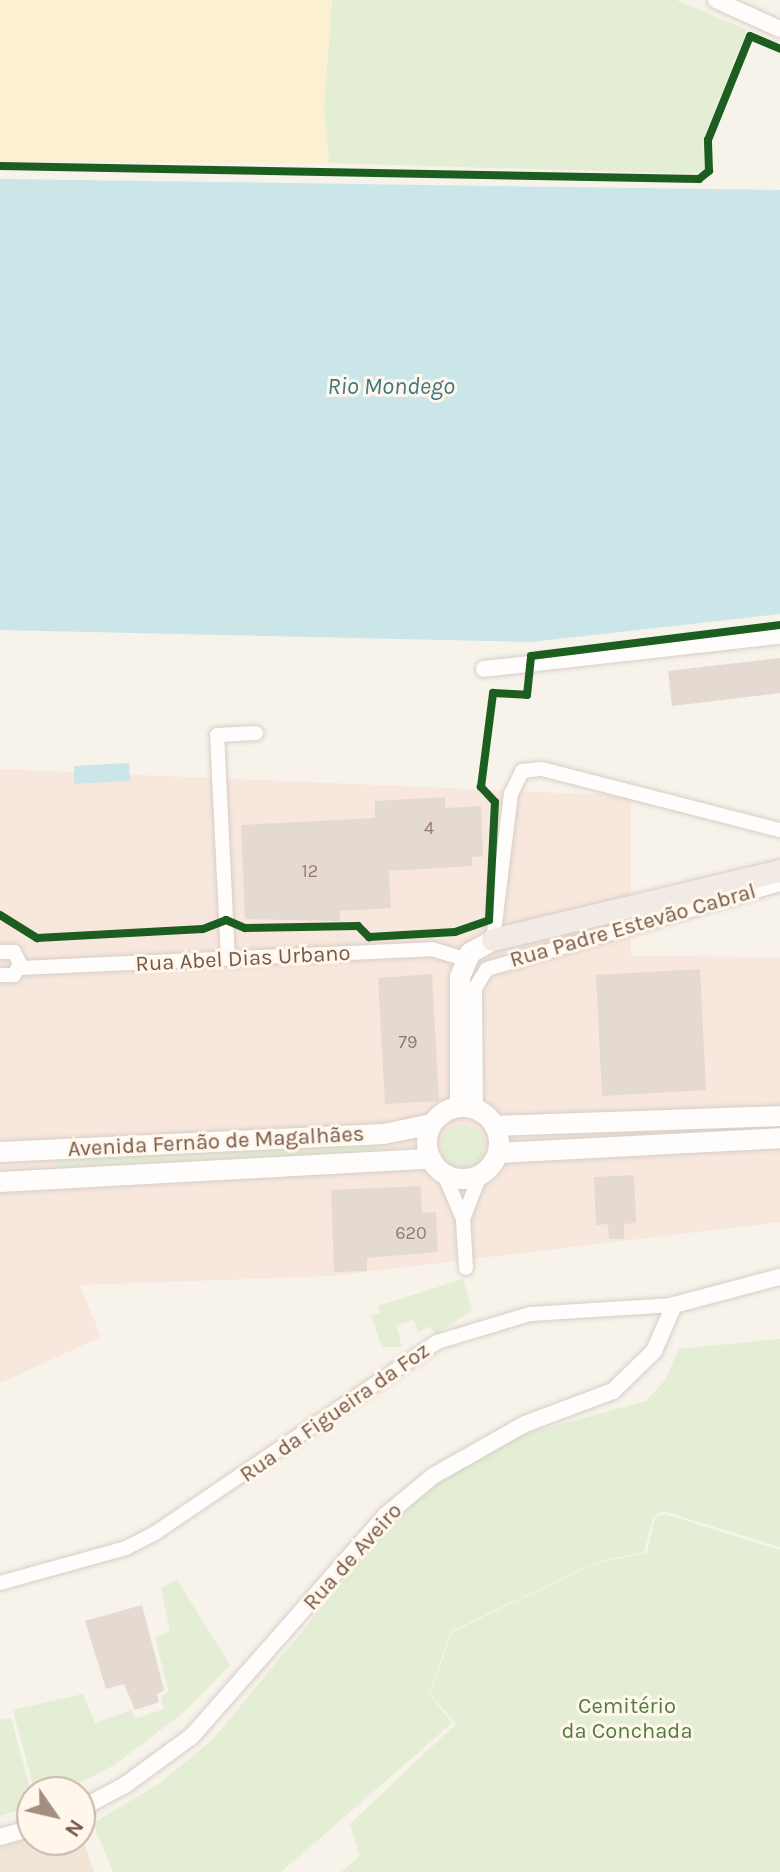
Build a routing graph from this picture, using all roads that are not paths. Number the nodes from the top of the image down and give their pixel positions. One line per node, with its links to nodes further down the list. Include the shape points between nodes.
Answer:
1 (716, 0): 2 (street)
2 (780, 29)
3 (780, 636): 4 (street)
4 (484, 669)
5 (256, 733): 11 (street, via 217,735)
6 (780, 830): 9 (street, Rua Padre Estevão Cabral, via 542,769 522,771 511,794)
7 (780, 871): 9 (highway)
8 (780, 884): 15 (street, Rua Padre Estevão Cabral, via 487,969 475,988)
9 (493, 940): 12 (main road, Rua Padre Estevão Cabral)
10 (0, 952): 13 (street, via 14,952)
11 (228, 959): 12 (street, Rua Abel Dias Urbano, via 432,949); 13 (street, Rua Abel Dias Urbano)
12 (465, 959): 15 (main road)
13 (20, 968): 14 (street, Rua Abel Dias Urbano, via 10,977)
14 (0, 975)
15 (468, 1108): 17 (main road); 18 (main road)
16 (780, 1116): 18 (main road)
17 (432, 1124): 20 (main road, Avenida Fernão de Magalhães, via 384,1134); 22 (main road)
18 (495, 1126): 21 (main road)
19 (780, 1138): 21 (main road)
20 (0, 1152)
21 (498, 1153): 23 (main road)
22 (438, 1167): 23 (main road); 24 (main road, Avenida Fernão de Magalhães); 25 (street)
23 (480, 1175): 25 (street)
24 (0, 1182)
25 (463, 1219): 26 (street)
26 (466, 1268)
27 (780, 1277): 28 (street, Rua da Figueira da Foz)
28 (674, 1305): 29 (street, Rua da Figueira da Foz, via 530,1314 437,1342 155,1533 126,1548); 30 (street, Rua de Aveiro, via 639,1372 613,1391 484,1444 433,1476 385,1516 192,1736)
29 (0, 1583)
30 (96, 1800)

